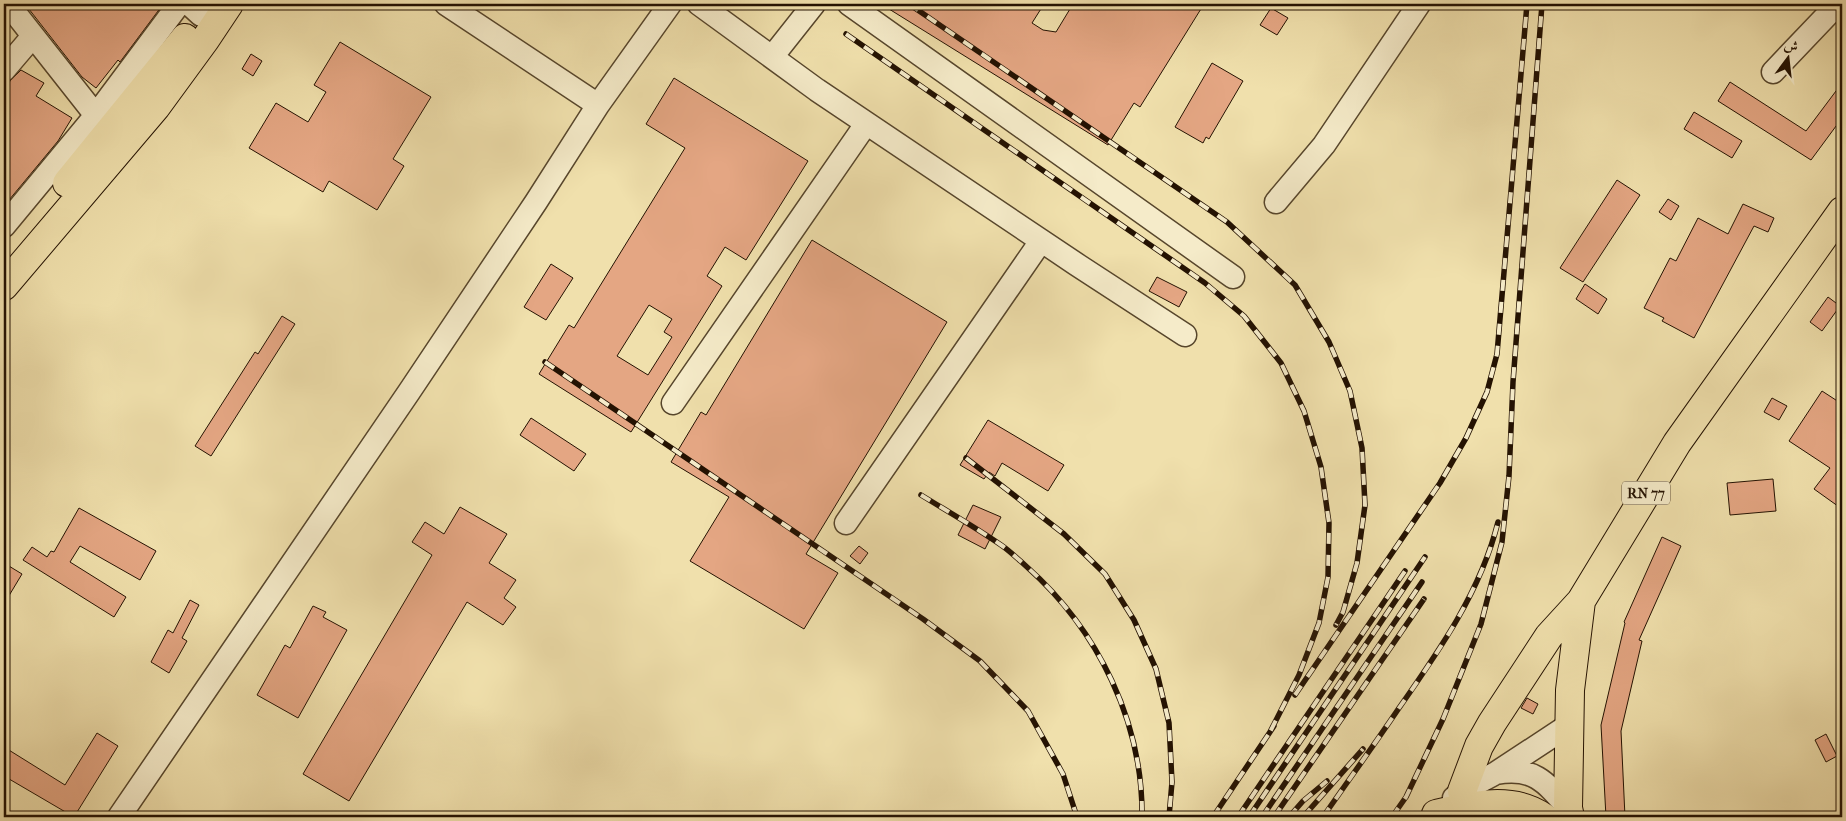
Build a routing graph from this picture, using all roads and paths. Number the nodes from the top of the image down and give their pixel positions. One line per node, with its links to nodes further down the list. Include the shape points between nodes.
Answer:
1 (9, 4): 11 (street); 12 (street)
2 (229, 4): 25 (main road, via 156,107)
3 (446, 4): 16 (street)
4 (670, 4): 16 (street)
5 (699, 4): 13 (street)
6 (814, 4): 13 (street)
7 (849, 4): 24 (street)
8 (1419, 4): 19 (street, via 1324,145)
9 (1836, 4): 15 (street)
10 (194, 7): 17 (main road, via 189,33)
11 (4, 8)
12 (33, 36): 14 (street); 17 (street)
13 (772, 57): 18 (street)
14 (4, 70)
15 (1773, 72)
16 (598, 105): 35 (street, via 536,202)
17 (102, 123): 21 (street); 23 (main road)
18 (866, 124): 22 (street); 27 (street)
19 (1276, 202)
20 (1842, 211): 29 (main road, RN 77, via 1677,443)
21 (4, 226)
22 (1041, 241): 26 (street); 28 (street)
23 (4, 261)
24 (1233, 277)
25 (4, 286)
26 (1184, 335)
27 (673, 403)
28 (846, 523)
29 (1581, 601): 30 (main road, RN 77); 32 (main road, via 1548,636 1492,724)
30 (1569, 725): 31 (street); 33 (main road, RN 77)
31 (1496, 773): 32 (street); 33 (street, via 1512,770 1539,778)
32 (1462, 792): 34 (street)
33 (1569, 813)
34 (1435, 815): 36 (main road, via 1476,804 1521,805)
35 (119, 817)
36 (1543, 817)

